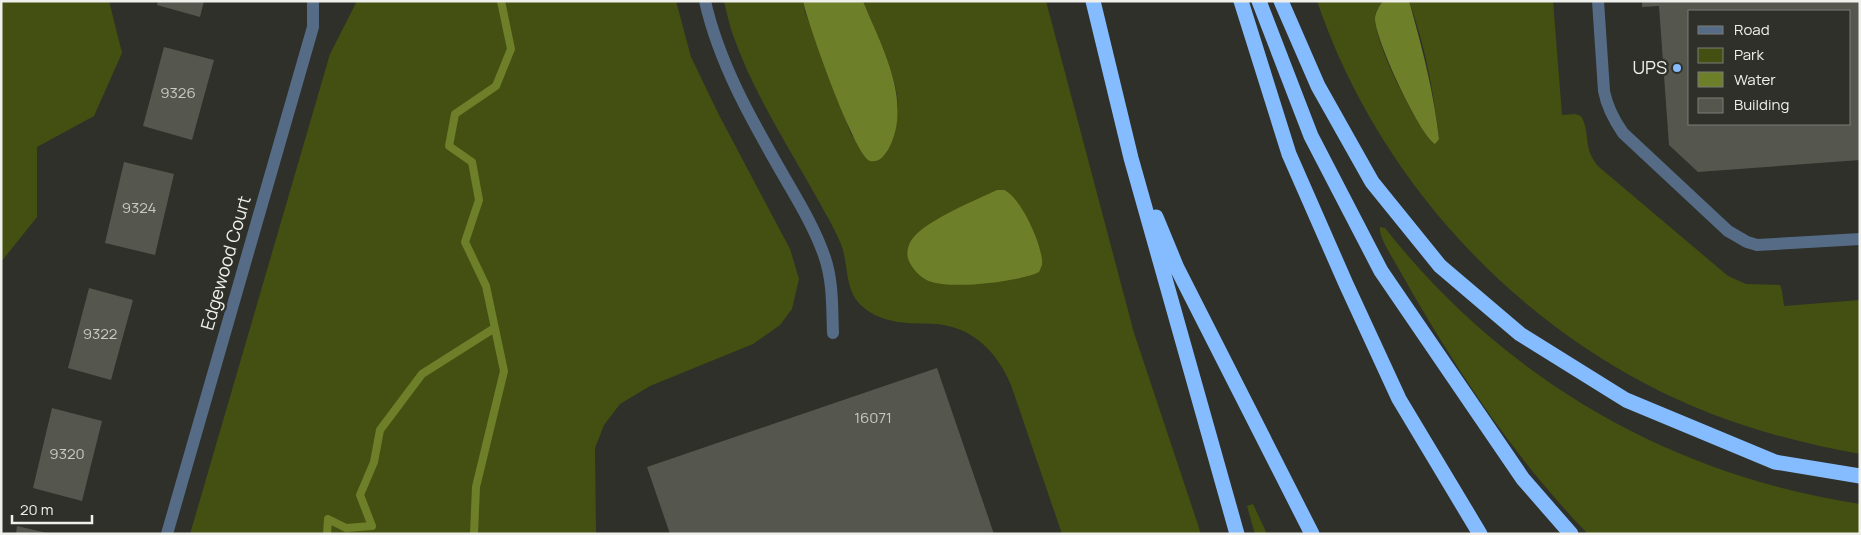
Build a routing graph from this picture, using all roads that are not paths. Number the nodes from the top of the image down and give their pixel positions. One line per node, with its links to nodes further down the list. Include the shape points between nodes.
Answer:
1 (313, 1): 12 (street, Edgewood Court, via 313,27)
2 (705, 1): 10 (street, via 723,62 816,233 826,260)
3 (1093, 1): 8 (highway)
4 (1240, 1): 15 (highway, via 1290,154 1346,284 1399,399)
5 (1259, 1): 16 (highway, via 1311,136 1381,271 1523,479)
6 (1282, 1): 11 (highway, via 1318,86 1372,182 1440,266 1520,334 1626,400 1775,462)
7 (1598, 1): 9 (street, via 1604,91 1617,124 1728,231 1757,245)
8 (1131, 158): 13 (highway); 14 (highway, via 1177,268)
9 (1860, 239)
10 (833, 333)
11 (1860, 476)
12 (167, 534)
13 (1238, 534)
14 (1312, 534)
15 (1480, 534)
16 (1571, 534)

